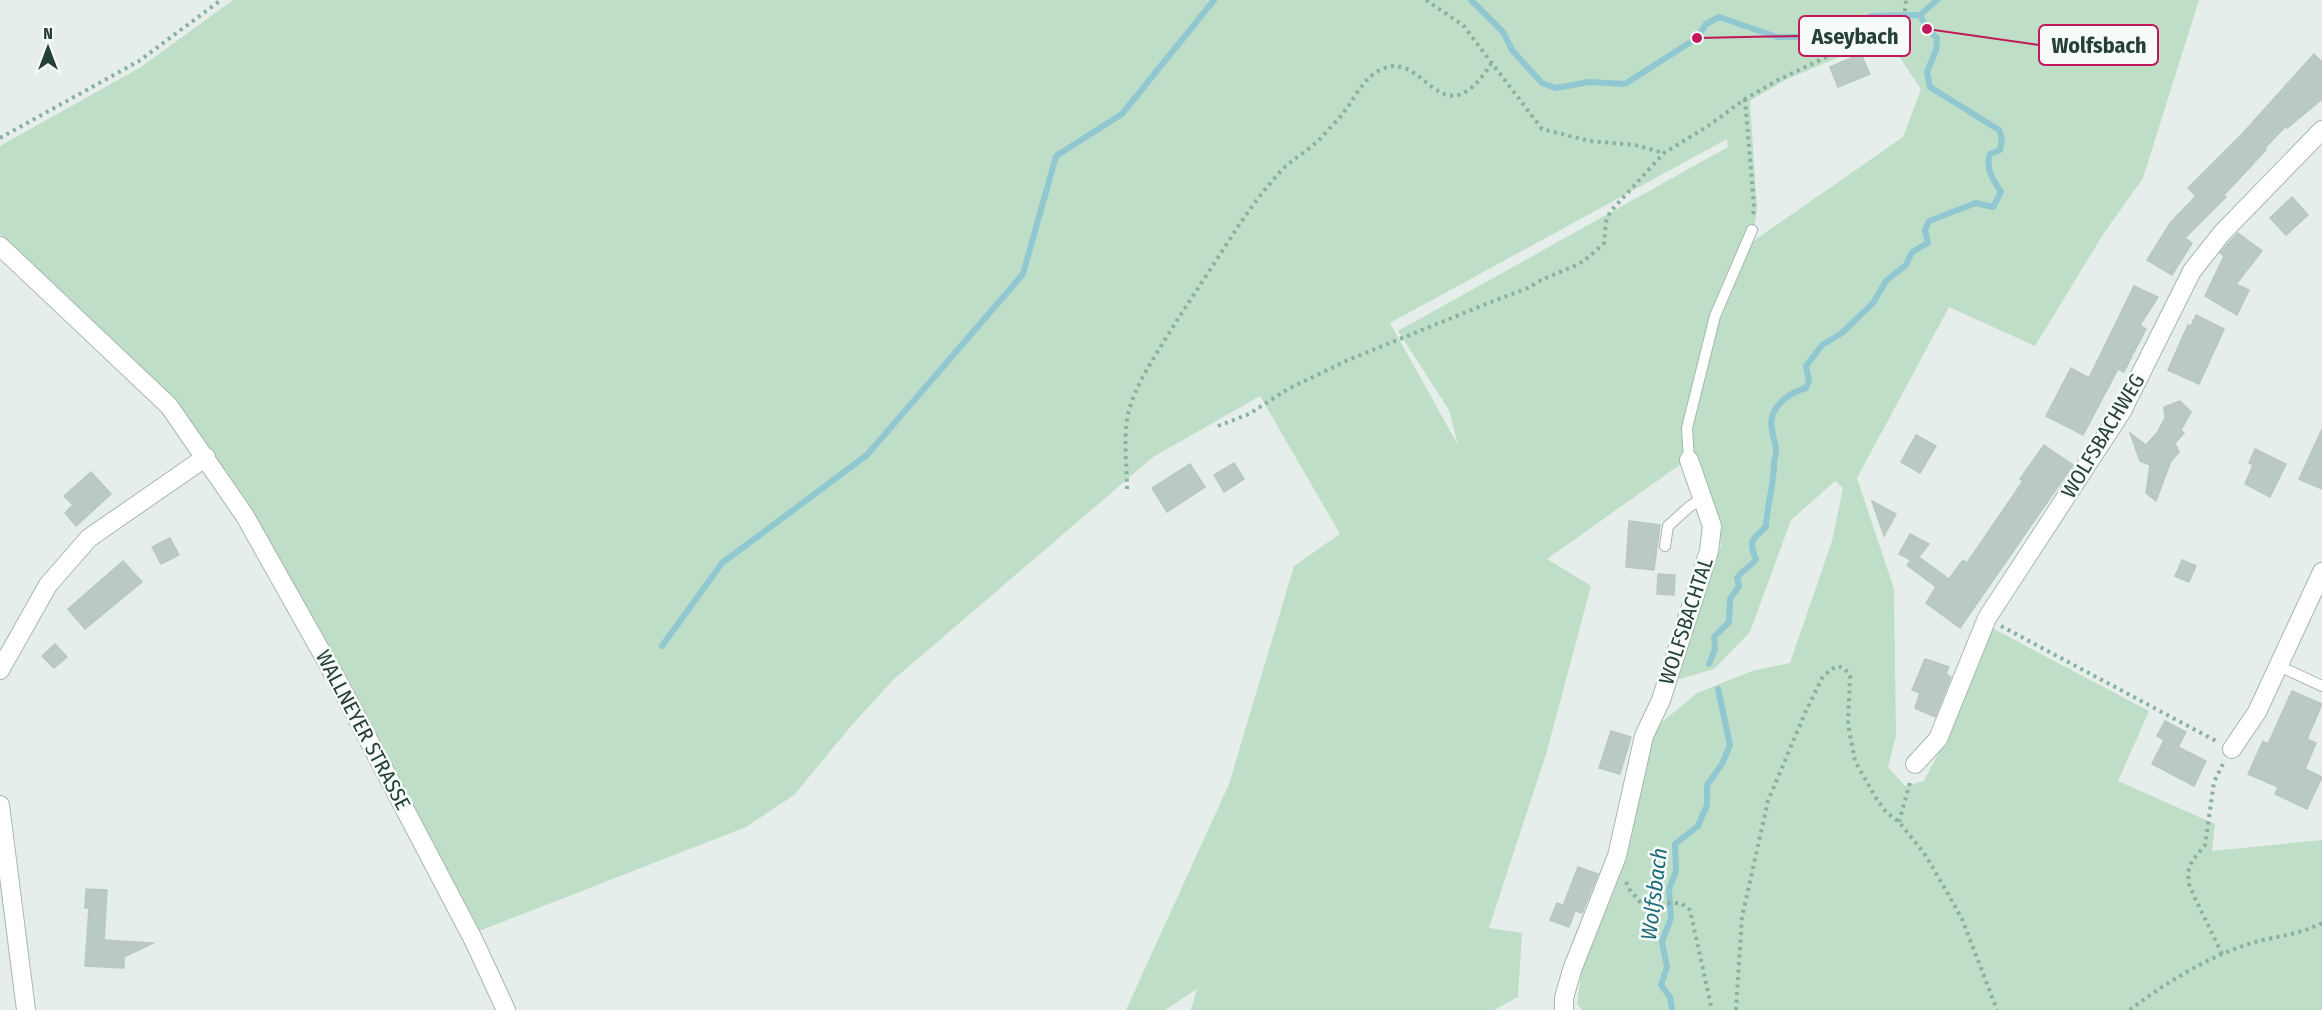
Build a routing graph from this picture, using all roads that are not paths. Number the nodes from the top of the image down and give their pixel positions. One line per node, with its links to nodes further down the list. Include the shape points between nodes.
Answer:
1 (2322, 130): 13 (street, WOLFSBACHWEG, via 2222,233 2192,271 2122,411 1987,618 1938,739)
2 (1752, 230): 5 (lane, WOLFSBACHTAL, via 1715,316 1687,428)
3 (0, 246): 4 (street, WALLNEYER STRASSE, via 169,406)
4 (206, 457): 10 (street, via 89,538 48,585); 16 (street, WALLNEYER STRASSE, via 245,516 336,678)
5 (1689, 460): 6 (street, WOLFSBACHTAL)
6 (1704, 498): 7 (lane, via 1668,526); 17 (street, WOLFSBACHTAL, via 1712,526 1709,551 1661,700 1644,736 1617,856 1572,970)
7 (1665, 546)
8 (2322, 572): 9 (street)
9 (2279, 666): 11 (lane); 12 (street, via 2257,712)
10 (0, 670)
11 (2322, 686)
12 (2232, 749)
13 (1915, 764)
14 (0, 805): 15 (street)
15 (26, 1010)
16 (506, 1010)
17 (1564, 1010)

